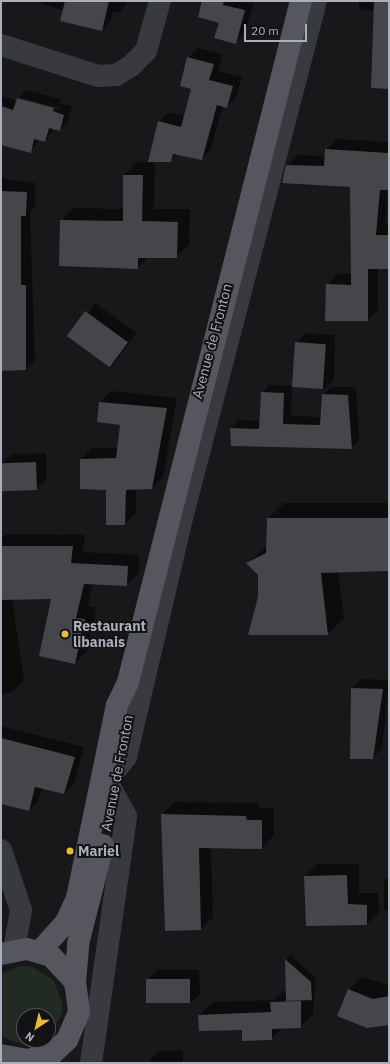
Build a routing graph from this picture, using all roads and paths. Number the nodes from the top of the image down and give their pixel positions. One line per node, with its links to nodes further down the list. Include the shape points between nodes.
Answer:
1 (160, 1): 4 (street, via 146,51 131,66 116,75 98,76)
2 (301, 1): 5 (main road, Avenue de Fronton)
3 (316, 1): 6 (street, via 180,526 126,757)
4 (1, 45)
5 (129, 677): 6 (main road, Avenue de Fronton, via 131,707); 9 (main road, Avenue de Fronton, via 117,705 74,905 59,932)
6 (117, 768): 7 (main road, Avenue de Fronton)
7 (112, 791): 11 (main road, Avenue de Fronton, via 97,878 77,952); 15 (street, via 126,816)
8 (1, 850): 10 (street, via 20,910)
9 (40, 951): 10 (main road, Avenue de Fronton); 11 (main road, Avenue de Fronton, via 61,963)
10 (8, 952)
11 (75, 982): 12 (main road, Avenue de Fronton, via 79,1012)
12 (67, 1040): 13 (main road, Avenue de Fronton, via 53,1053); 14 (main road, Avenue de Fronton)
13 (23, 1060)
14 (67, 1063)
15 (91, 1063)

